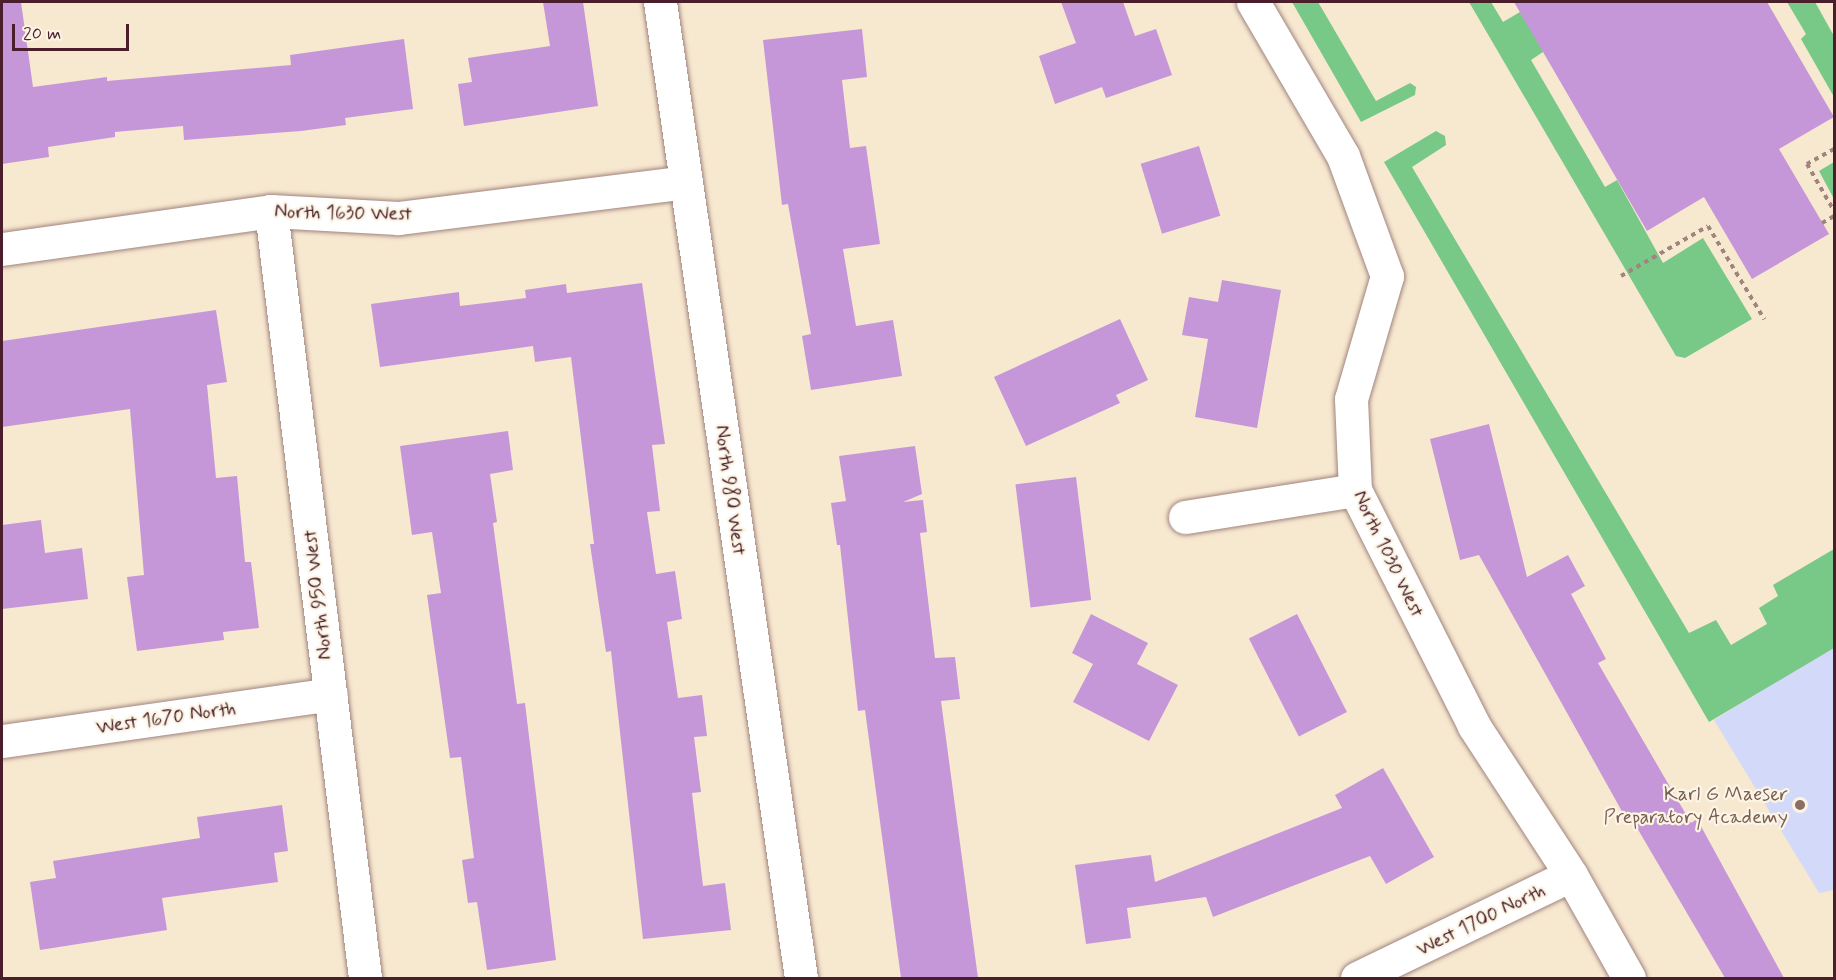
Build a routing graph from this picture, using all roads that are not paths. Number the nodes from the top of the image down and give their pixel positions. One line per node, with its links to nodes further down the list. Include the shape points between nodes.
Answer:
1 (660, 2): 3 (street, North 980 West)
2 (1253, 2): 6 (street, North 1030 West, via 1343,156 1387,276 1351,399)
3 (686, 182): 4 (street, North 1630 West, via 398,218); 12 (street, North 980 West)
4 (271, 212): 5 (street, North 1630 West); 8 (street, North 950 West)
5 (2, 249)
6 (1355, 490): 7 (street); 10 (street, North 1030 West, via 1474,726)
7 (1185, 517)
8 (330, 694): 9 (street, West 1670 North); 11 (street, North 950 West)
9 (2, 741)
10 (1571, 875): 13 (street, West 1700 North); 14 (street, North 1030 West)
11 (365, 978)
12 (801, 978)
13 (1357, 978)
14 (1629, 978)

